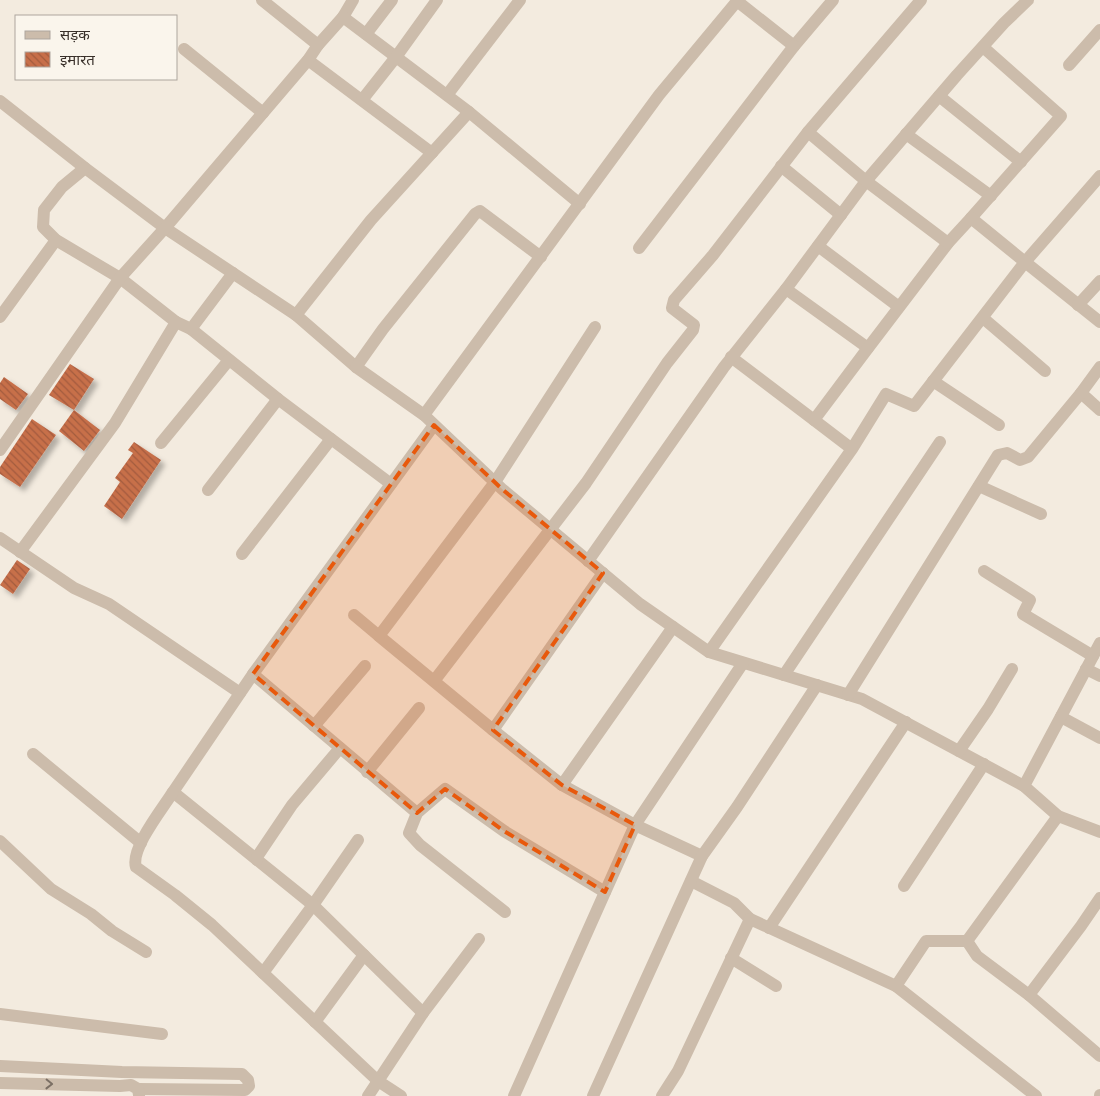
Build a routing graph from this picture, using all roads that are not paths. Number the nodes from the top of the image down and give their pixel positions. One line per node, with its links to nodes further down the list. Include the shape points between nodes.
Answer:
1 (262, 0): 13 (street)
2 (353, 0): 10 (street)
3 (392, 0): 12 (street)
4 (437, 0): 17 (street)
5 (520, 0): 20 (street)
6 (833, 0): 14 (street)
7 (921, 0): 26 (street)
8 (1028, 0): 15 (street)
9 (738, 1): 14 (street); 35 (street, via 659,95)
10 (343, 17): 12 (street); 13 (street)
11 (1100, 30): 19 (street)
12 (366, 34): 17 (street)
13 (318, 45): 18 (street)
14 (794, 46): 42 (street)
15 (983, 47): 21 (street); 29 (street, via 1061,116)
16 (184, 48): 25 (street)
17 (396, 57): 20 (street); 22 (street)
18 (308, 60): 22 (street); 25 (street)
19 (1069, 65)
20 (448, 95): 24 (street)
21 (939, 96): 27 (street); 29 (street)
22 (362, 100): 28 (street)
23 (0, 101): 31 (street)
24 (469, 112): 28 (street); 35 (street)
25 (263, 113): 38 (street)
26 (808, 132): 30 (street); 33 (street)
27 (906, 134): 33 (street); 34 (street)
28 (432, 153): 51 (street, via 371,220)
29 (1021, 162): 34 (street)
30 (782, 166): 36 (street); 82 (street, via 674,300 672,308 694,325 692,330 586,483)
31 (85, 168): 38 (street); 39 (street, via 62,187 44,210 43,227)
32 (1100, 176): 44 (street)
33 (866, 181): 36 (street); 40 (street)
34 (991, 196): 37 (street)
35 (580, 204): 43 (street)
36 (841, 215): 41 (street)
37 (971, 218): 40 (street); 44 (street)
38 (165, 228): 45 (street); 46 (street)
39 (56, 240): 46 (street); 52 (street)
40 (948, 243): 50 (street)
41 (818, 246): 48 (street); 50 (street)
42 (639, 248)
43 (540, 257): 61 (street, via 480,211 383,329); 68 (street)
44 (1025, 262): 49 (street); 53 (street)
45 (233, 273): 51 (street); 57 (street)
46 (120, 278): 54 (street); 76 (street)
47 (1100, 281): 49 (street)
48 (786, 289): 58 (street); 59 (street)
49 (1078, 305): 55 (street)
50 (899, 307): 58 (street)
51 (296, 315): 61 (street)
52 (0, 316)
53 (982, 318): 63 (street); 64 (street)
54 (176, 322): 57 (street); 84 (street, via 115,424)
55 (1100, 322)
56 (595, 327): 77 (street)
57 (191, 329): 60 (street)
58 (868, 348): 69 (street)
59 (731, 357): 69 (street); 86 (street)
60 (229, 360): 66 (street); 74 (street)
61 (356, 367): 68 (street)
62 (1100, 367): 65 (street)
63 (1045, 371)
64 (933, 382): 71 (street); 75 (street, via 914,406 886,394)
65 (1081, 393): 67 (street); 79 (street, via 1028,457 1020,460 1007,453 998,455)
66 (278, 399): 72 (street); 80 (street)
67 (1100, 410)
68 (424, 415): 70 (street)
69 (814, 420): 75 (street)
70 (434, 425): 77 (street); 78 (street)
71 (999, 425)
72 (331, 439): 78 (street); 85 (street)
73 (940, 442): 100 (street)
74 (161, 443)
75 (852, 449): 93 (street)
76 (0, 450)
77 (495, 482): 82 (street); 91 (street)
78 (391, 484): 99 (street)
79 (979, 486): 81 (street); 105 (street)
80 (208, 490)
81 (1041, 514)
82 (550, 528): 86 (street); 102 (street)
83 (0, 538): 84 (street)
84 (20, 552): 104 (street, via 74,588 109,604)
85 (242, 554)
86 (588, 561): 88 (street)
87 (984, 572): 94 (street, via 1030,600 1023,614)
88 (603, 573): 90 (street); 110 (street)
89 (354, 616): 91 (street)
90 (673, 627): 93 (street); 117 (street)
91 (379, 636): 102 (street)
92 (1100, 643): 94 (street)
93 (709, 652): 95 (street)
94 (1093, 656): 98 (street)
95 (743, 663): 100 (street); 122 (street)
96 (365, 666): 109 (street)
97 (1012, 669): 113 (street)
98 (1086, 669): 101 (street); 107 (street)
99 (253, 674): 104 (street); 109 (street)
100 (784, 675): 103 (street)
101 (1100, 676)
102 (434, 681): 110 (street)
103 (817, 685): 105 (street); 127 (street)
104 (240, 693): 119 (street)
105 (848, 695): 108 (street)
106 (419, 708): 116 (street)
107 (1060, 717): 111 (street); 118 (street)
108 (906, 722): 113 (street); 136 (street)
109 (314, 726): 112 (street)
110 (493, 730): 117 (street)
111 (1100, 738)
112 (340, 748): 116 (street); 128 (street, via 292,806)
113 (959, 751): 115 (street)
114 (33, 754): 126 (street)
115 (984, 764): 118 (street); 130 (street)
116 (367, 772): 120 (street)
117 (562, 785): 122 (street)
118 (1024, 786): 121 (street)
119 (173, 792): 126 (street); 128 (street)
120 (417, 813): 131 (street, via 445,789 504,831); 134 (street, via 409,833)
121 (1058, 816): 123 (street); 138 (street)
122 (635, 825): 127 (street); 131 (street)
123 (1100, 832)
124 (358, 840): 133 (street)
125 (0, 841): 139 (street, via 51,889)
126 (141, 843): 142 (street, via 136,854 136,868 212,924)
127 (702, 856): 129 (street)
128 (257, 860): 133 (street)
129 (691, 880): 135 (street, via 734,903); 159 (street)
130 (904, 886)
131 (605, 892): 158 (street)
132 (1100, 898): 145 (street)
133 (313, 905): 140 (street); 142 (street)
134 (505, 912)
135 (750, 919): 136 (street); 141 (street)
136 (769, 928): 144 (street)
137 (479, 938): 146 (street)
138 (968, 941): 144 (street, via 926,941); 145 (street, via 977,956)
139 (146, 952)
140 (364, 955): 146 (street); 148 (street)
141 (731, 958): 143 (street); 160 (street, via 678,1071)
142 (263, 973): 148 (street)
143 (776, 986)
144 (896, 986): 155 (street)
145 (1029, 995): 150 (street)
146 (423, 1013): 152 (street)
147 (0, 1014): 149 (street)
148 (315, 1022): 152 (street)
149 (162, 1034)
150 (1100, 1056)
151 (0, 1066): 154 (street, via 242,1074 249,1086 245,1090)
152 (378, 1081): 156 (street); 157 (street)
153 (0, 1083): 154 (street, one-way to 154, via 131,1085)
154 (138, 1092)
155 (1030, 1094)
156 (368, 1096)
157 (401, 1096)
158 (514, 1096)
159 (593, 1096)
160 (662, 1096)

